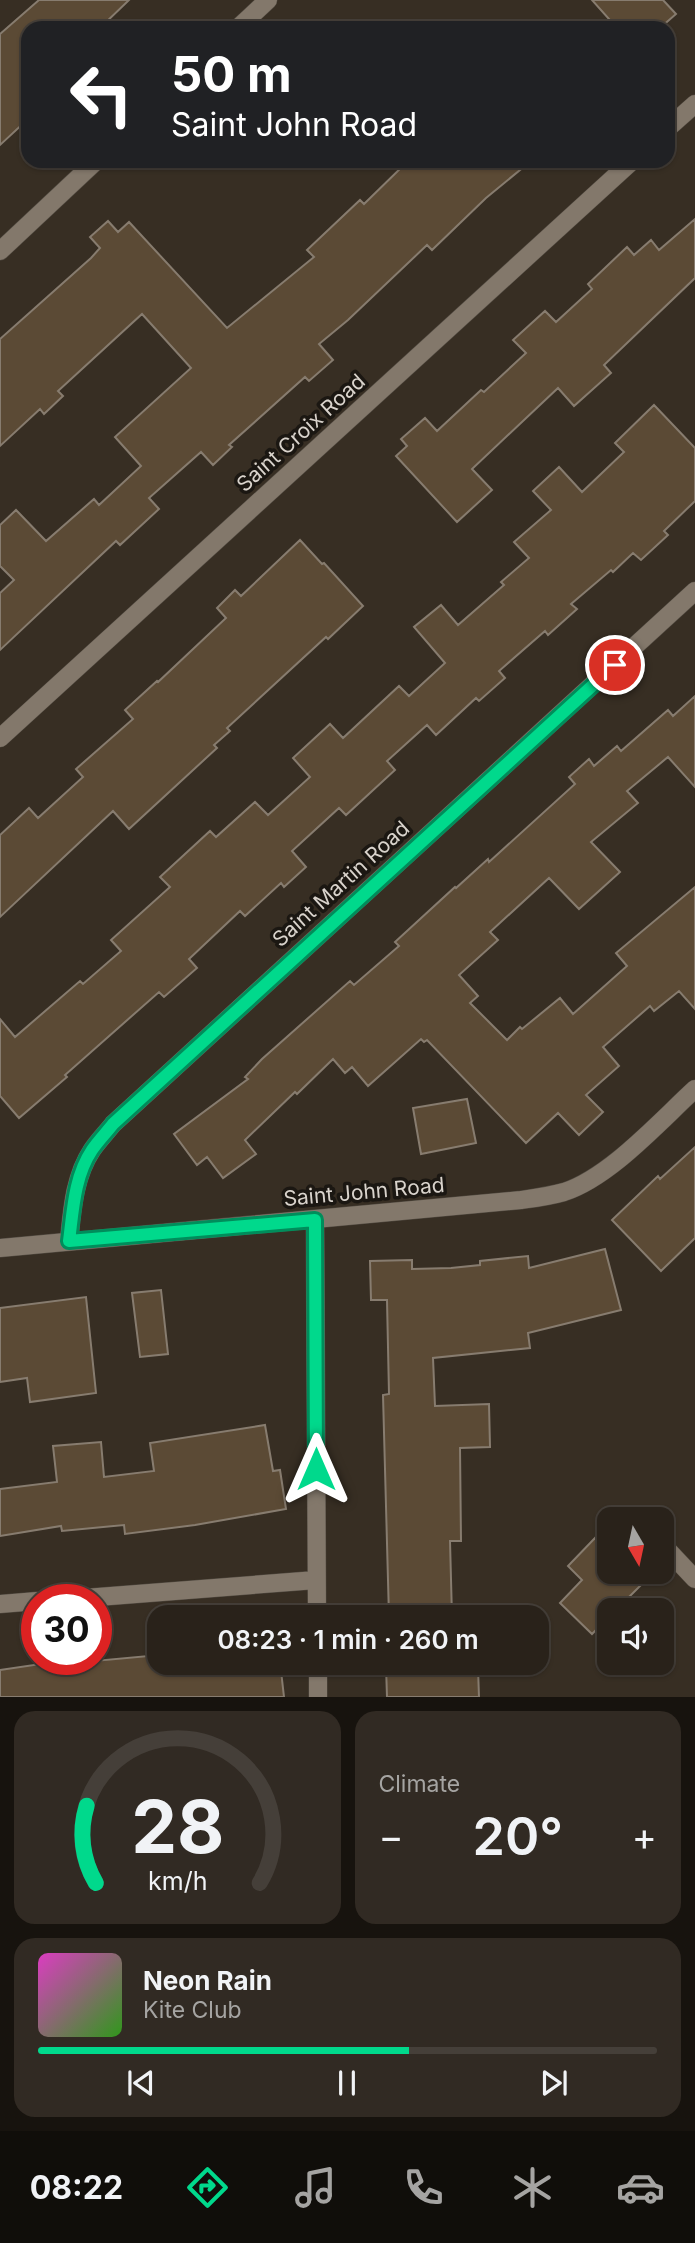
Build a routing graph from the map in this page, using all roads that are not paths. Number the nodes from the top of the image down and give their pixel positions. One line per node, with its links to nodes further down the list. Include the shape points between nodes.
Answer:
1 (268, 0): 2 (street)
2 (246, 21)
3 (695, 104): 4 (street)
4 (675, 122)
5 (89, 168): 7 (street)
6 (624, 168): 9 (street, Saint Croix Road)
7 (0, 251)
8 (695, 592): 12 (street, Saint Martin Road, via 113,1124 80,1173)
9 (0, 738)
10 (695, 1089): 11 (street, Saint John Road, via 612,1164 565,1191 521,1200)
11 (315, 1220): 12 (street, Saint John Road); 15 (street)
12 (69, 1241): 13 (street, Saint John Road)
13 (0, 1248)
14 (674, 1557): 16 (street)
15 (316, 1580): 17 (street); 20 (street)
16 (695, 1580)
17 (112, 1596)
18 (21, 1602): 19 (street)
19 (0, 1604)
20 (317, 1605)
21 (318, 1675): 22 (street)
22 (318, 1697)

